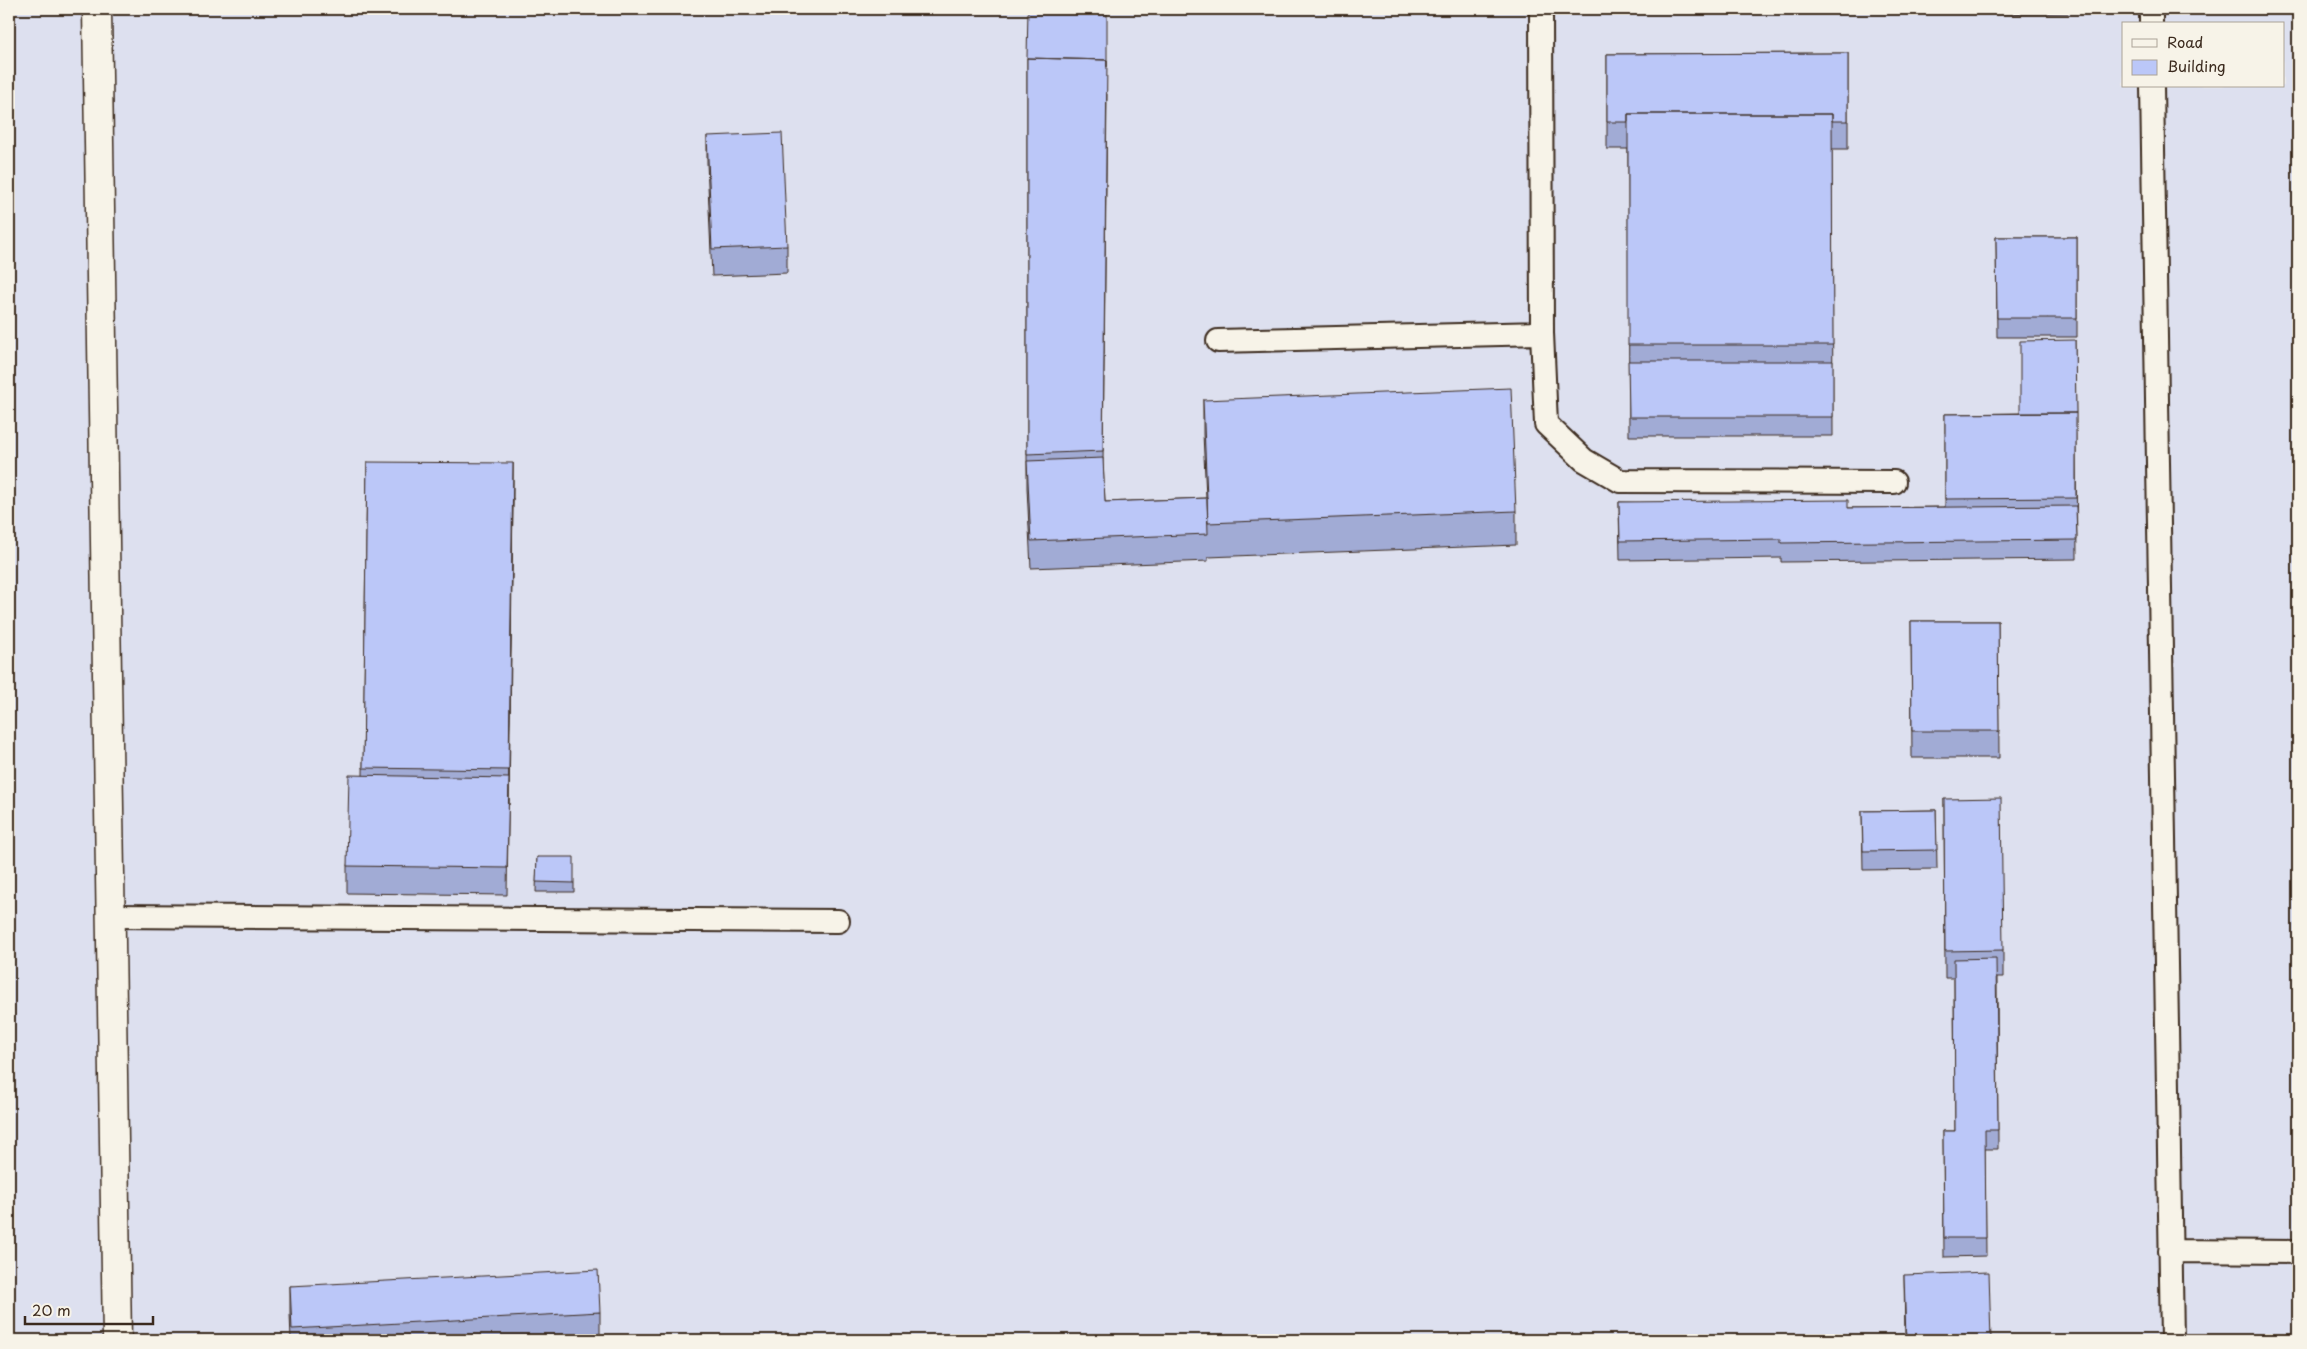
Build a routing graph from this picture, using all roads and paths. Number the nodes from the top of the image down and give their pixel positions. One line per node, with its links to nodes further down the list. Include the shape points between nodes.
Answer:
1 (97, 9): 9 (street)
2 (1541, 9): 6 (lane)
3 (2151, 9): 4 (lane)
4 (2151, 22)
5 (2152, 88): 11 (lane)
6 (1542, 333): 7 (lane); 8 (lane, via 1546,424 1584,460 1620,481)
7 (1218, 341)
8 (1894, 482)
9 (111, 916): 10 (lane); 13 (street)
10 (838, 921)
11 (2170, 1250): 12 (lane); 14 (lane)
12 (2298, 1252)
13 (117, 1340)
14 (2172, 1340)

